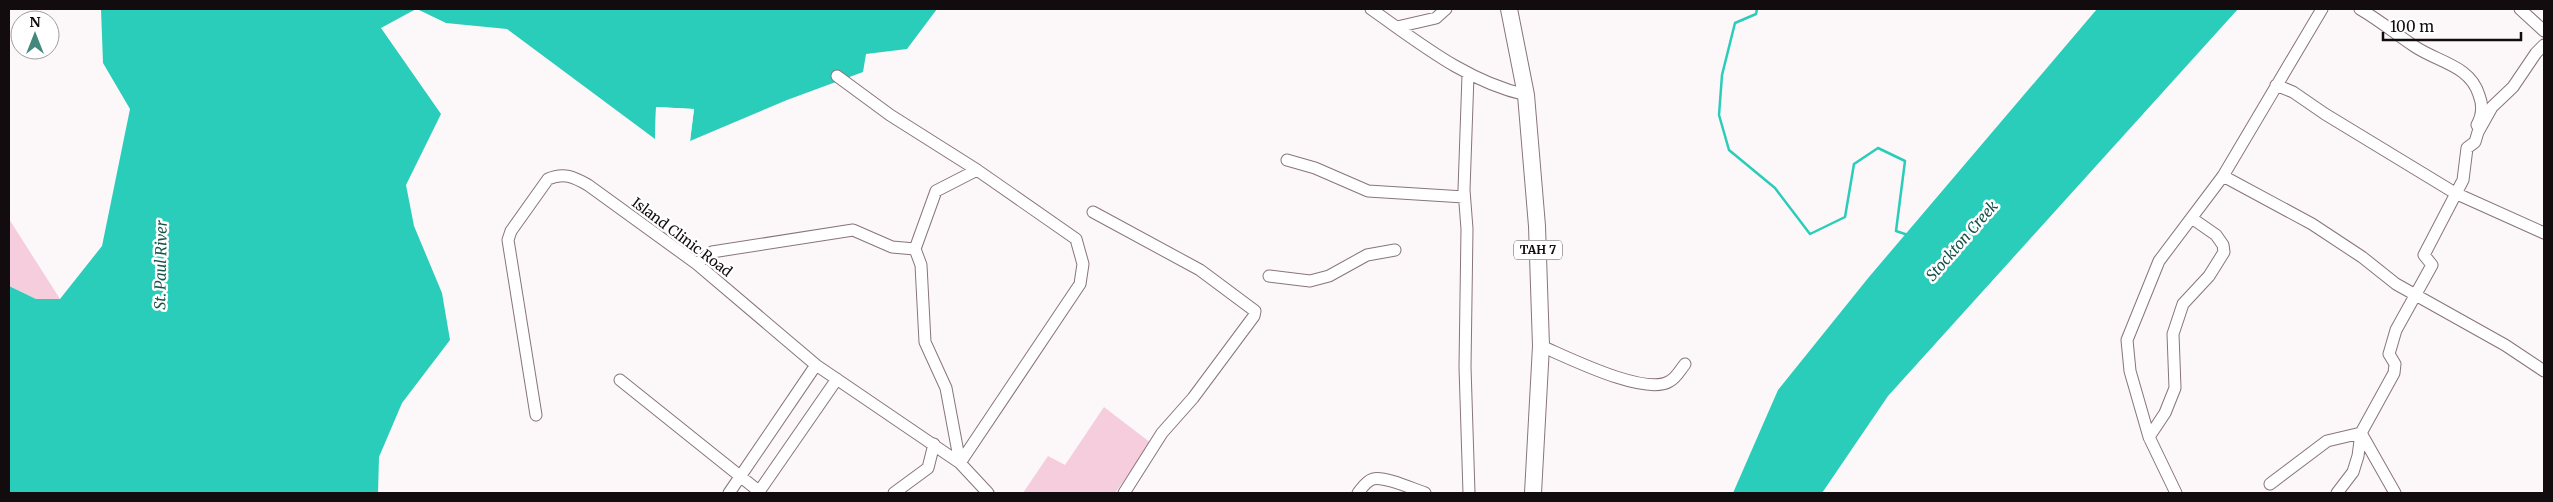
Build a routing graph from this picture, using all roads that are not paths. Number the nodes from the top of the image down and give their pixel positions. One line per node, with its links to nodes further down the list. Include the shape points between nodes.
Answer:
1 (1371, 9): 7 (street)
2 (1446, 9): 7 (street, via 1436,18)
3 (1509, 9): 13 (highway, TAH 7)
4 (2322, 9): 12 (street)
5 (2360, 9): 14 (street, via 2389,26 2414,47 2466,74 2481,100 2476,126)
6 (2520, 9): 8 (street)
7 (1397, 27): 10 (street)
8 (2544, 31)
9 (2544, 45): 14 (street, via 2513,87 2492,107)
10 (1468, 75): 13 (street); 19 (street)
11 (837, 76): 16 (street, via 890,115)
12 (2276, 85): 17 (street); 18 (street, via 2300,96)
13 (1526, 95): 28 (highway, TAH 7, via 1537,226)
14 (2478, 132): 18 (street, via 2475,142 2467,148 2463,180)
15 (1287, 160): 19 (street, via 1315,168 1368,191)
16 (977, 170): 23 (street, via 936,191); 38 (street, via 1076,239 1082,264 1080,284)
17 (2223, 176): 21 (street); 27 (street, via 2312,224)
18 (2455, 193): 22 (street); 27 (street, via 2424,255 2432,265)
19 (1464, 197): 48 (street)
20 (1093, 212): 45 (street, via 1200,270 1255,311 1221,362 1162,433)
21 (2193, 219): 36 (street, via 2159,261 2127,340 2130,371); 36 (street, via 2216,235 2224,246 2224,252 2209,276 2182,304 2173,334 2175,388 2165,414)
22 (2544, 233)
23 (915, 249): 25 (street, via 892,246 853,230 712,252); 38 (street, via 922,265 925,342 946,388)
24 (1395, 250): 26 (street, via 1367,255 1329,276 1310,281)
25 (697, 264): 30 (street, Island Clinic Road); 34 (street, Island Clinic Road, via 574,176 557,175 548,179 508,240)
26 (1269, 276)
27 (2414, 295): 31 (street, via 2505,345); 35 (street, via 2396,330 2389,354 2395,364 2394,373)
28 (1541, 346): 29 (street, via 1630,383 1652,385 1670,382); 49 (highway, TAH 7)
29 (1685, 364)
30 (816, 365): 32 (street, Island Clinic Road); 39 (street)
31 (2544, 371)
32 (837, 379): 37 (street, Island Clinic Road); 42 (street)
33 (620, 380): 39 (street)
34 (536, 415)
35 (2361, 433): 40 (street, via 2328,442); 51 (street, via 2353,472); 52 (street)
36 (2149, 437): 50 (street)
37 (934, 444): 38 (street, Island Clinic Road); 43 (street, via 928,468)
38 (960, 463): 44 (street, Island Clinic Road)
39 (740, 479): 41 (street); 42 (street)
40 (2270, 484)
41 (729, 493)
42 (759, 493)
43 (894, 493)
44 (988, 493)
45 (1124, 493)
46 (1358, 493): 47 (street, via 1373,479 1387,480)
47 (1425, 493)
48 (1469, 493)
49 (1533, 493)
50 (2176, 493)
51 (2337, 493)
52 (2395, 493)

